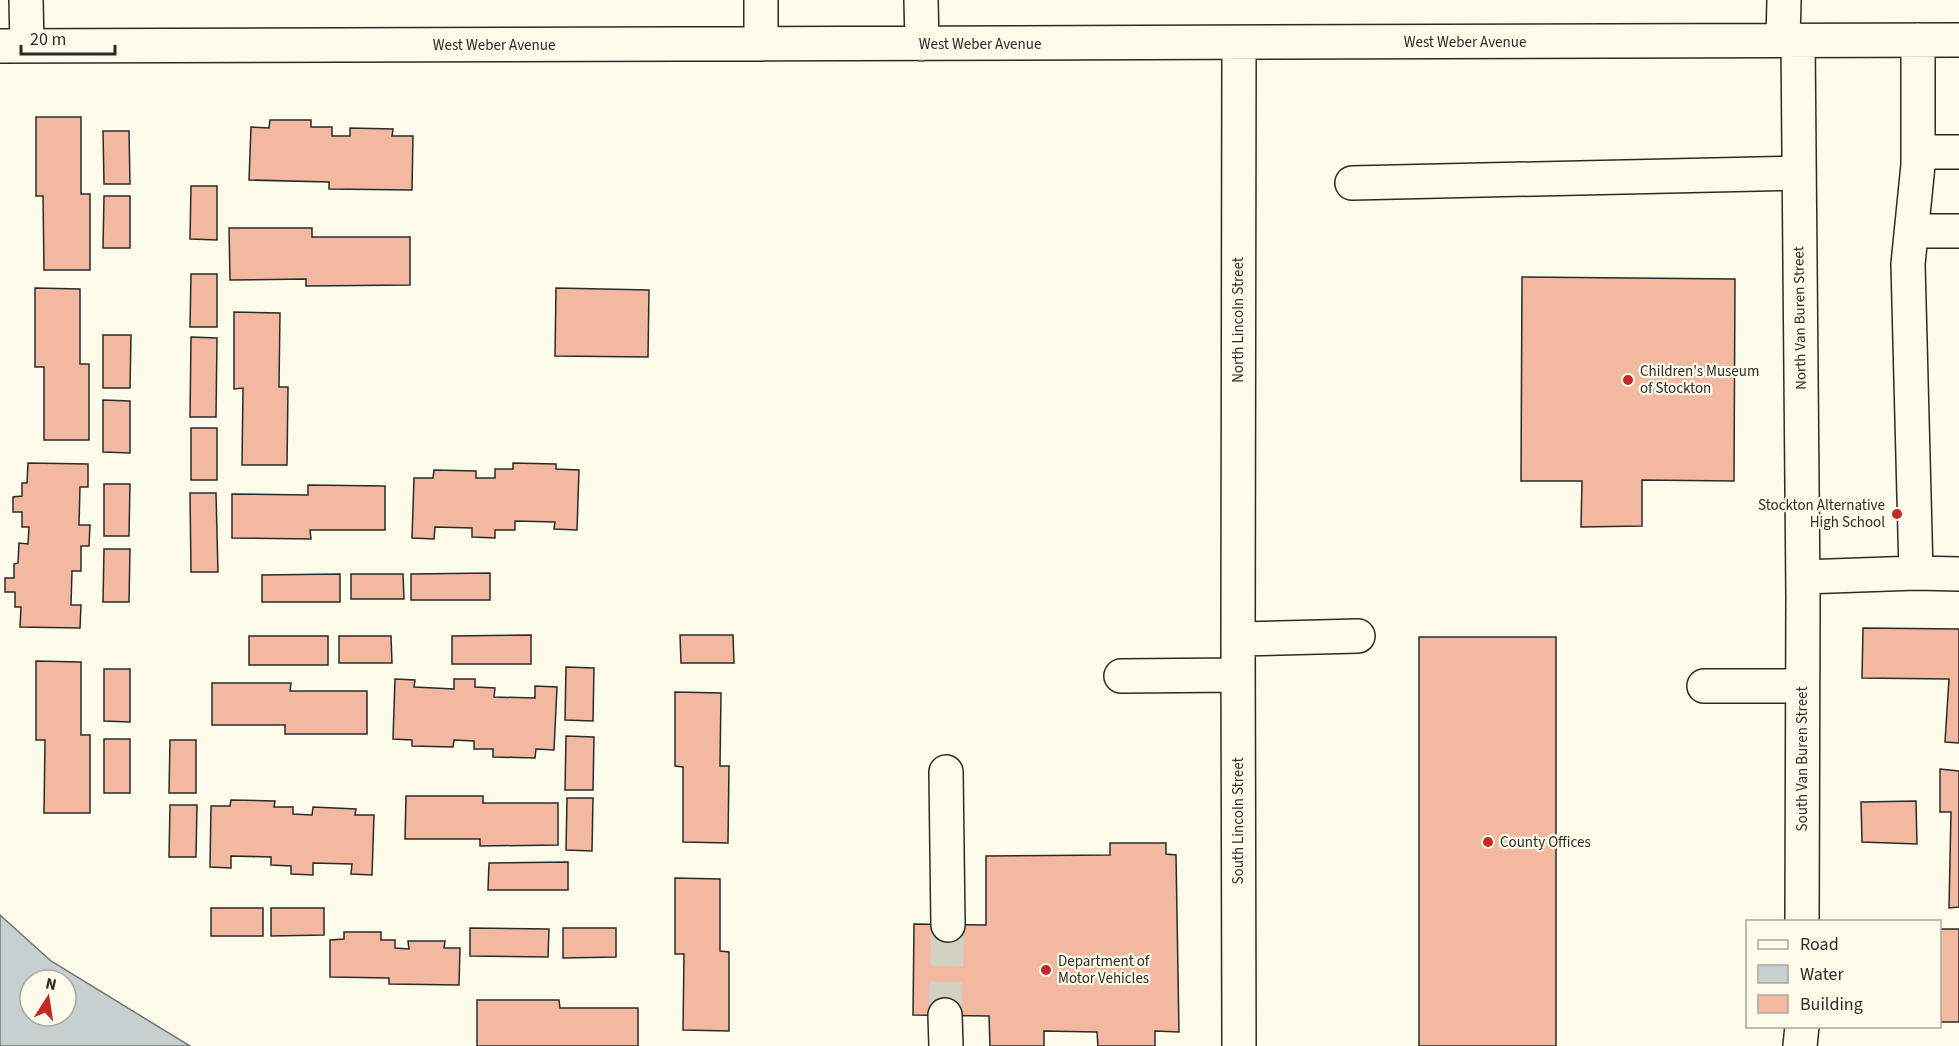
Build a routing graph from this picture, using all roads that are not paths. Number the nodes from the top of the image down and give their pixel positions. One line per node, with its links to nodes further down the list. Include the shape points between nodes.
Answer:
1 (26, 0): 11 (street)
2 (761, 0): 9 (street)
3 (921, 0): 10 (street)
4 (1784, 0): 5 (street, North Van Buren Street)
5 (1790, 40): 6 (street, West Weber Avenue); 8 (street, West Weber Avenue); 14 (street, North Van Buren Street)
6 (1918, 40): 7 (street, West Weber Avenue); 13 (street)
7 (1959, 40)
8 (1239, 43): 10 (street, West Weber Avenue); 21 (street, North Lincoln Street)
9 (761, 44): 10 (street, West Weber Avenue); 11 (street, West Weber Avenue)
10 (922, 44)
11 (13, 46)
12 (1959, 152): 13 (street)
13 (1918, 153): 16 (street)
14 (1799, 173): 15 (street); 20 (street, North Van Buren Street)
15 (1352, 183)
16 (1912, 231): 17 (street); 18 (street, via 1908,264)
17 (1959, 231)
18 (1916, 573): 19 (street); 20 (street)
19 (1959, 574)
20 (1803, 586): 27 (street, South Van Buren Street)
21 (1238, 596): 23 (street, South Lincoln Street)
22 (1358, 636): 23 (street)
23 (1238, 639): 24 (street, South Lincoln Street)
24 (1238, 675): 25 (street); 32 (street, South Lincoln Street)
25 (1121, 676)
26 (1704, 686): 27 (street)
27 (1802, 686): 29 (street, South Van Buren Street)
28 (945, 772): 30 (street)
29 (1802, 920)
30 (948, 925)
31 (1802, 1028): 33 (street)
32 (1239, 1046)
33 (1800, 1046)

